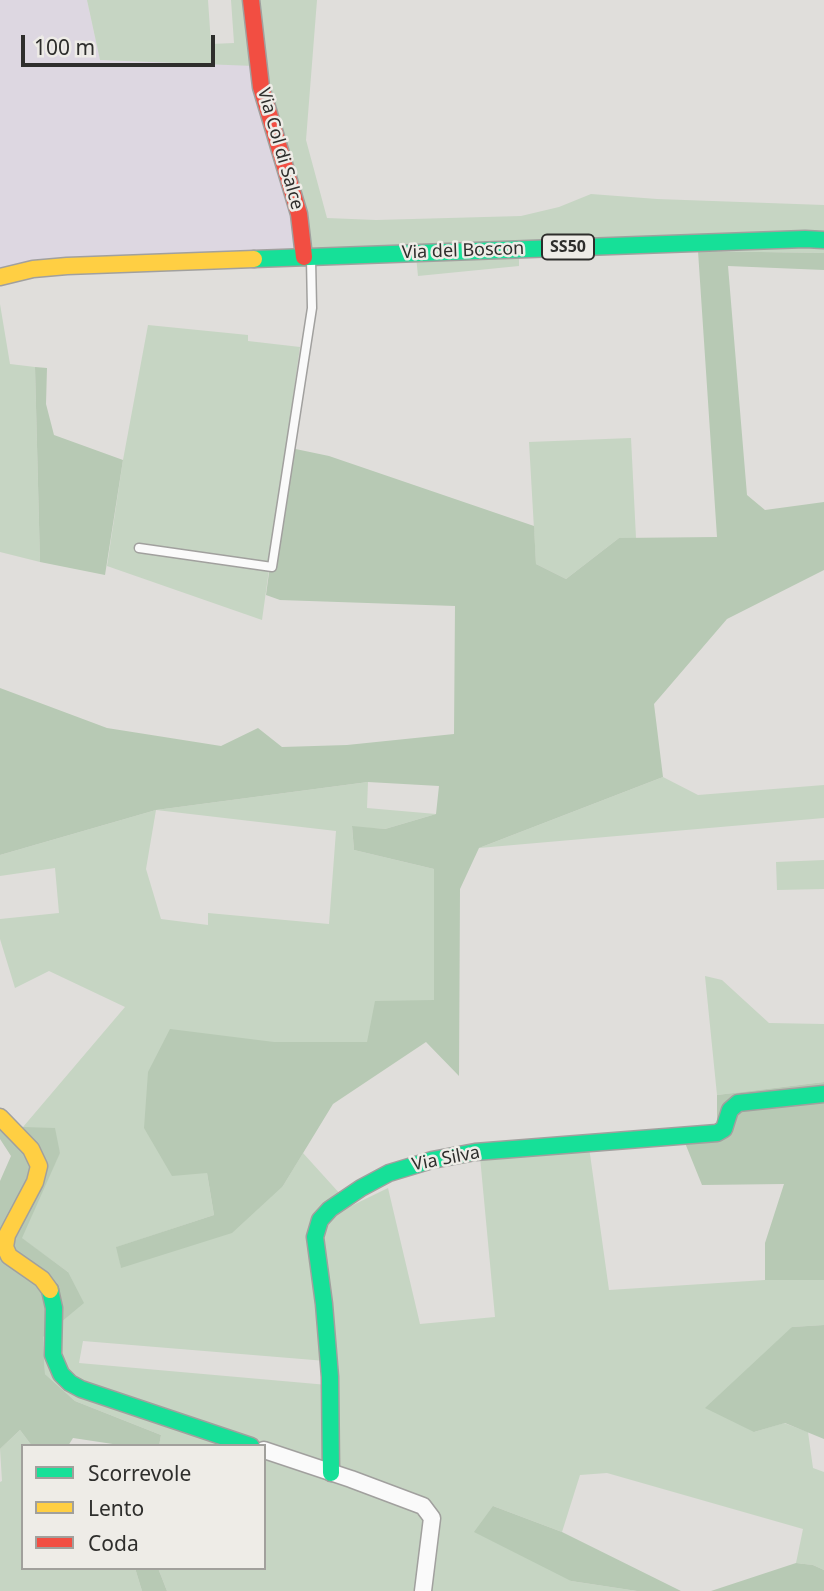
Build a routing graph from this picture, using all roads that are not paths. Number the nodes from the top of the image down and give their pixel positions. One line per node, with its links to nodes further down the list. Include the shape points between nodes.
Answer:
1 (251, 0): 3 (street, Via Col di Salce, via 261,87)
2 (824, 240): 3 (street, Via del Boscon / SS50)
3 (307, 256): 4 (street, Via del Boscon / SS50, via 67,266); 5 (lane, via 312,308 272,567)
4 (0, 277)
5 (139, 548)
6 (824, 1094): 10 (street, Via Silva, via 738,1103 717,1133 475,1152 432,1160 389,1173 330,1209 320,1220 315,1237 330,1377)
7 (0, 1117): 8 (street, via 38,1161 38,1173 6,1235 5,1247 9,1256 50,1289 53,1355 61,1374 81,1389)
8 (245, 1444)
9 (266, 1451): 10 (street)
10 (331, 1473): 11 (street, via 423,1506 432,1518)
11 (423, 1591)

